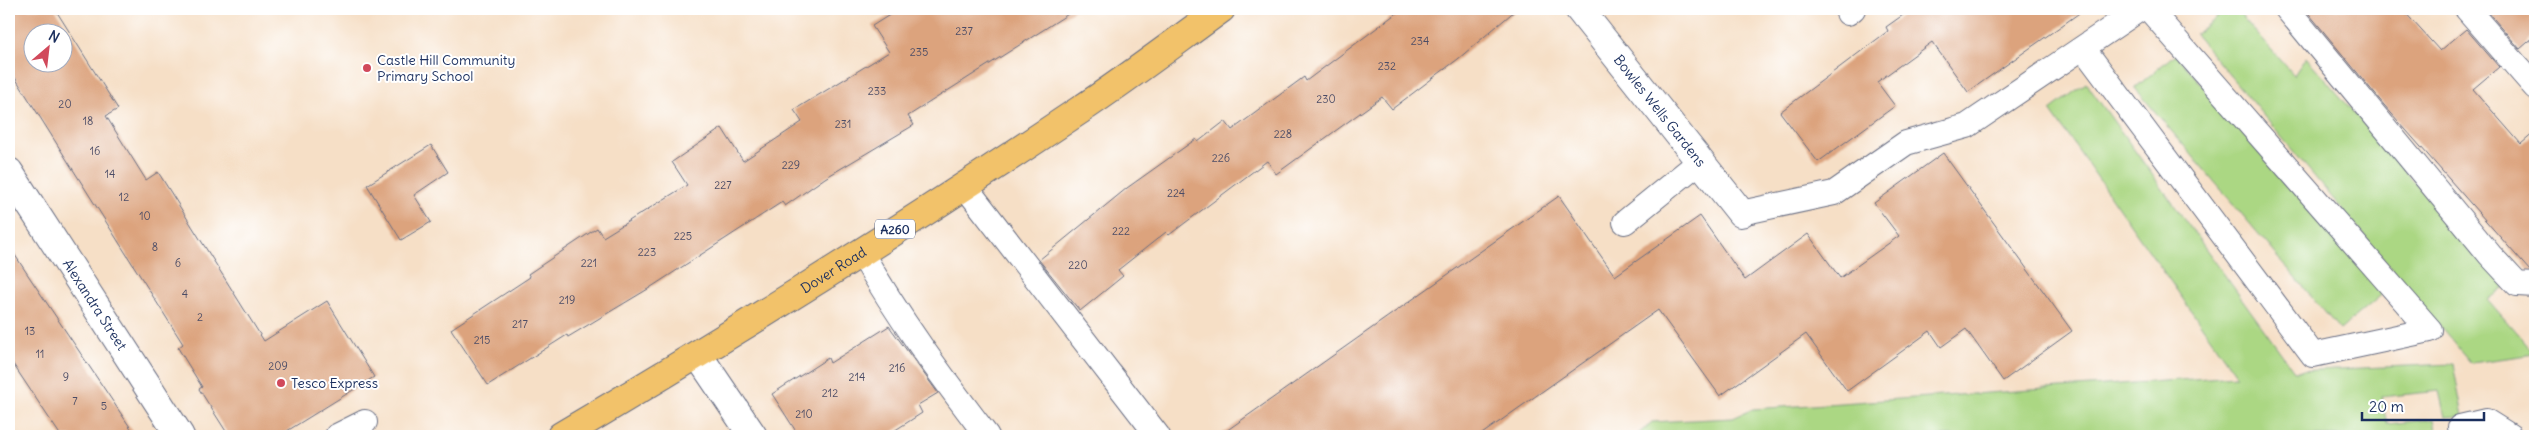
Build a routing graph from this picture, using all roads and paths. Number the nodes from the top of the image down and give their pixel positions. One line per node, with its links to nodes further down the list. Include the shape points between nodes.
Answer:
1 (1221, 9): 11 (main road, Dover Road / A260, via 1081,109)
2 (1579, 9): 9 (street, Bowles Wells Gardens)
3 (2149, 9): 7 (lane, via 2430,330 2313,355)
4 (2287, 9): 15 (lane, via 2490,255 2517,284)
5 (2467, 9): 8 (lane)
6 (2124, 13): 7 (lane)
7 (2083, 48): 12 (lane, via 1967,126 1906,142 1834,193)
8 (2535, 87)
9 (1699, 162): 12 (street, Bowles Wells Gardens); 13 (lane)
10 (9, 172): 19 (street, Alexandra Street)
11 (964, 185): 14 (main road, Dover Road / A260); 24 (lane)
12 (1741, 214)
13 (1626, 222)
14 (861, 252): 16 (main road, Dover Road / A260); 23 (lane, via 879,284)
15 (2535, 285)
16 (698, 355): 21 (main road, Dover Road / A260); 22 (street)
17 (365, 422): 20 (lane)
18 (2460, 427): 25 (lane, via 2486,420)
19 (180, 436)
20 (337, 436)
21 (561, 436)
22 (753, 436)
23 (988, 436)
24 (1158, 436)
25 (2510, 436)

